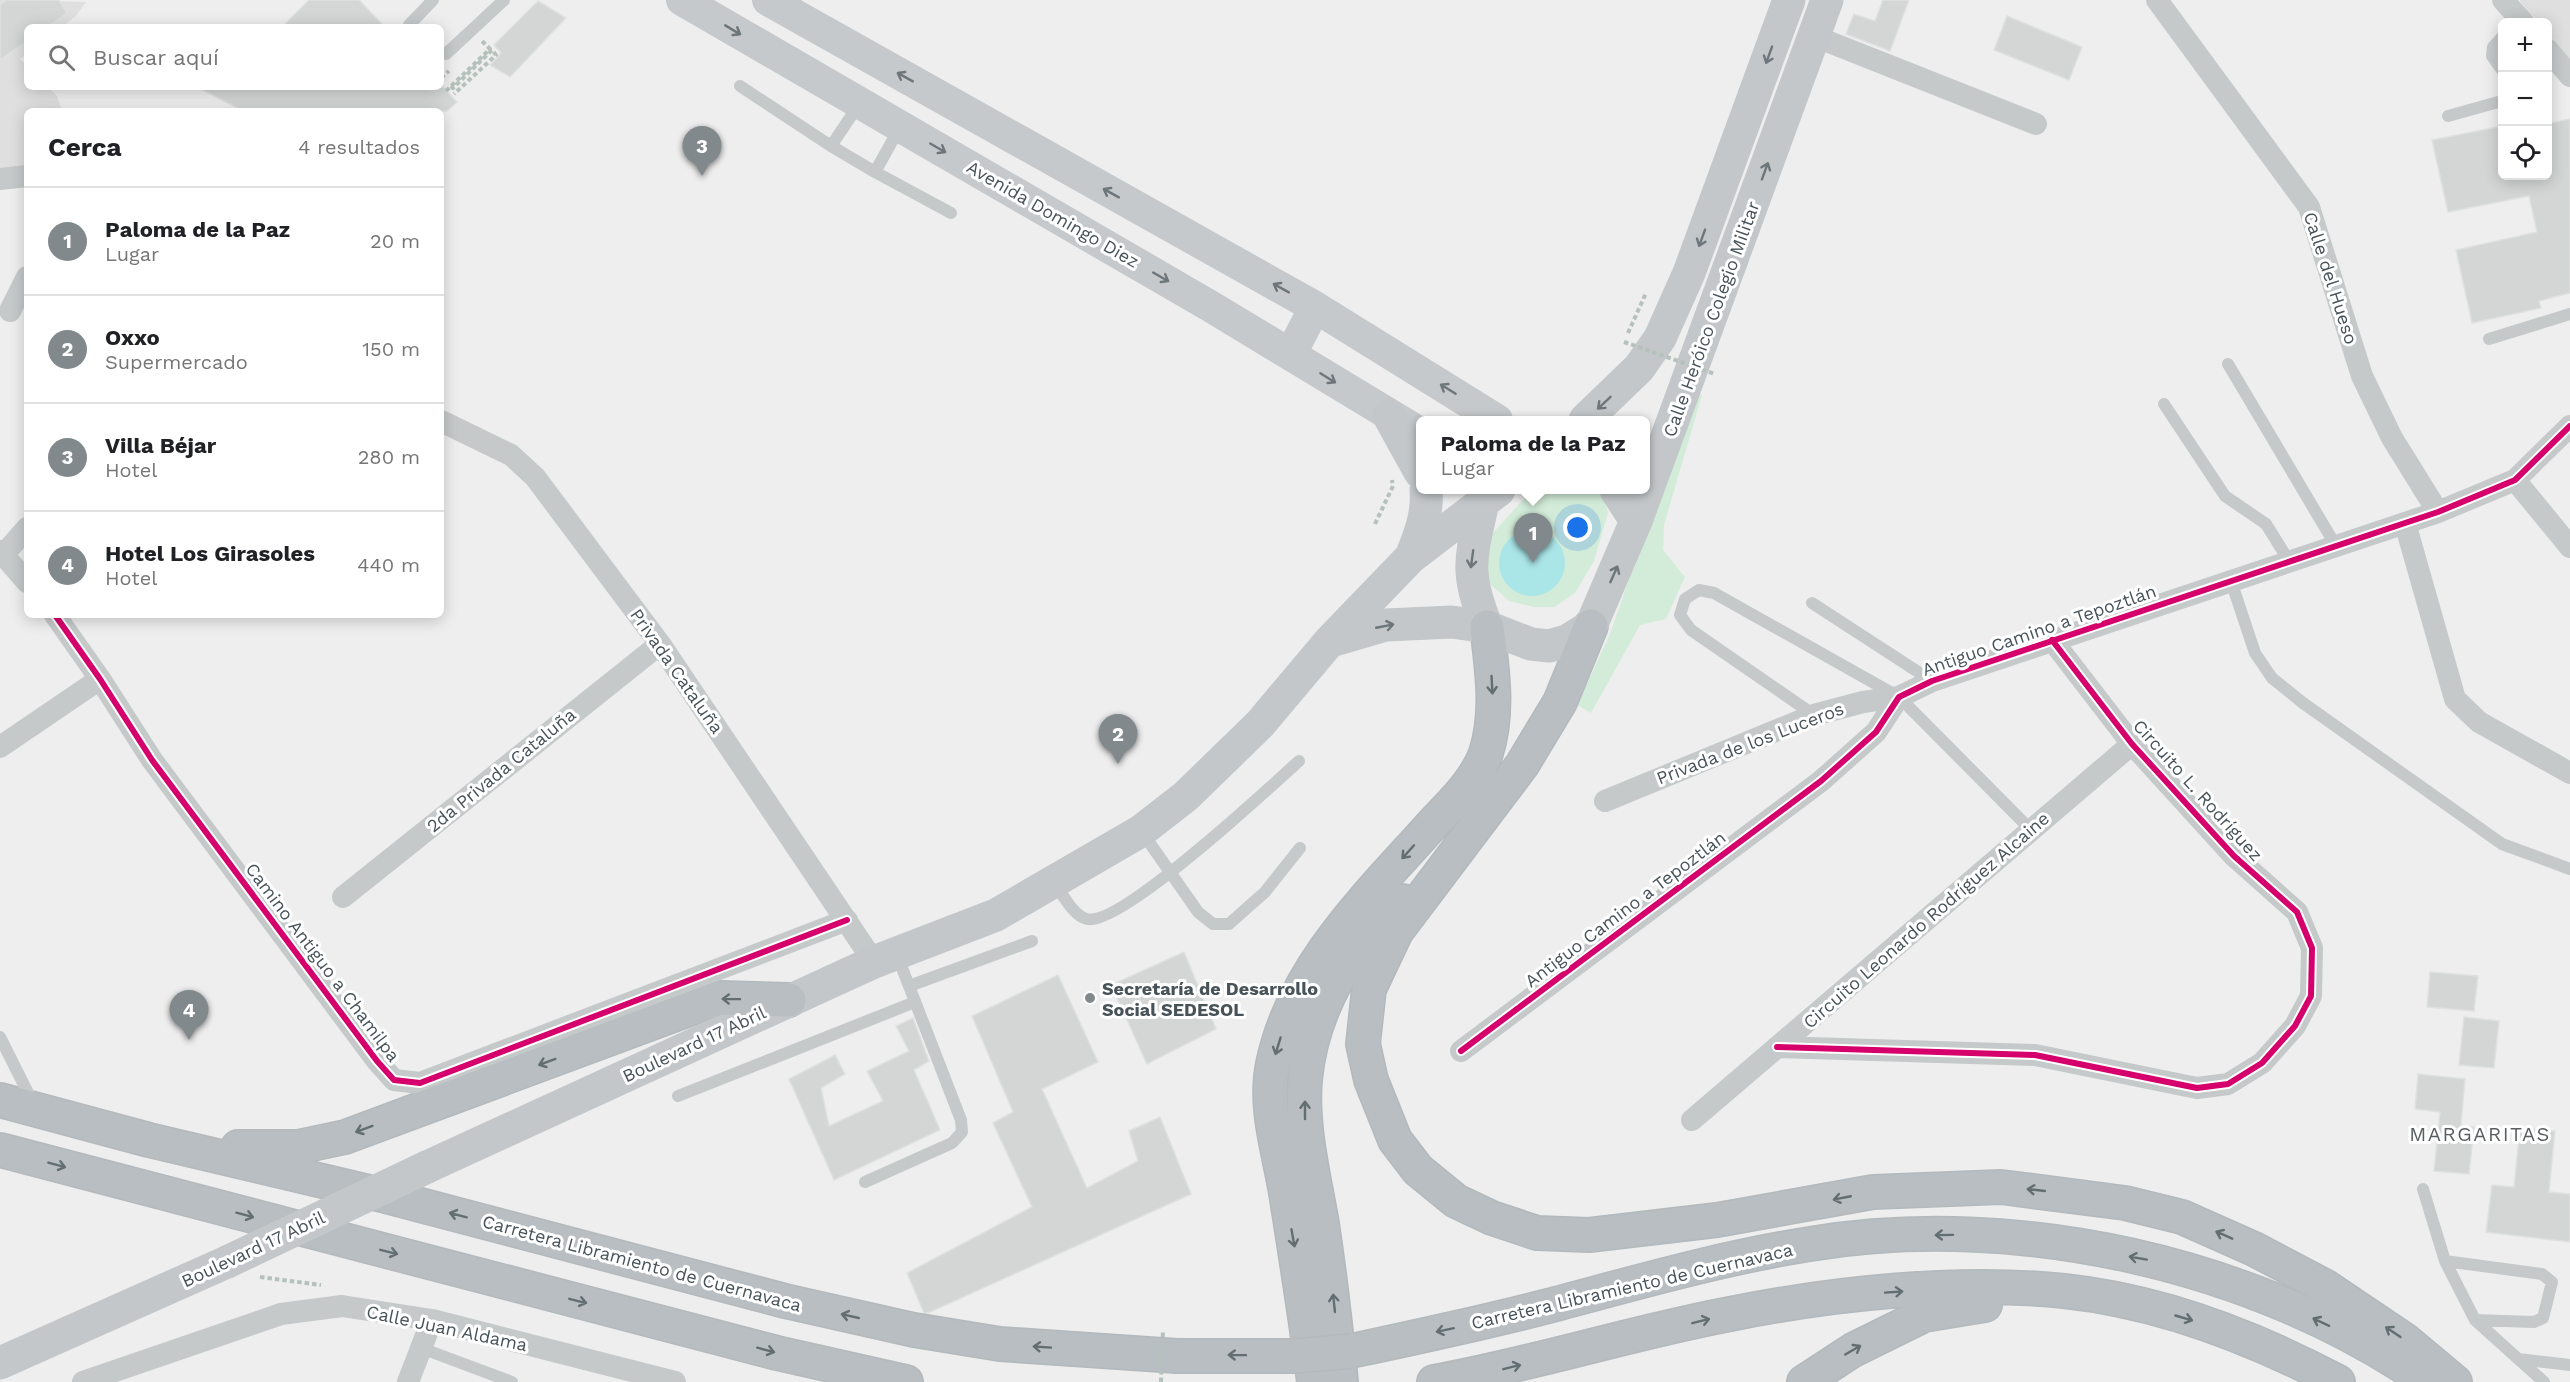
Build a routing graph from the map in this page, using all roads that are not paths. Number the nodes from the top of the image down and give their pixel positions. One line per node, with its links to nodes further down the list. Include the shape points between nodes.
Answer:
1 (433, 0): 10 (lane)
2 (504, 0): 13 (lane)
3 (682, 0): 19 (main road, Avenida Domingo Diez, one-way to 19)
4 (768, 0): 29 (main road, one-way to 4)
5 (1789, 0): 38 (main road, Calle Heróico Colegio Militar, one-way to 38, via 1689,273 1660,338 1639,368)
6 (1827, 0): 11 (main road, Calle Heróico Colegio Militar)
7 (2157, 0): 49 (street, Calle del Hueso, via 2309,207 2362,375 2392,438)
8 (2503, 0): 9 (street)
9 (2517, 18)
10 (410, 24)
11 (1814, 36): 21 (street); 44 (main road, Calle Heróico Colegio Militar, one-way to 11)
12 (2498, 41): 15 (lane, via 2492,56)
13 (446, 54)
14 (2552, 56): 16 (street)
15 (2498, 64)
16 (2570, 76)
17 (740, 86): 23 (lane)
18 (2498, 102): 20 (lane)
19 (860, 104): 22 (main road, Avenida Domingo Diez); 23 (lane)
20 (2448, 116)
21 (2036, 124)
22 (901, 126): 24 (lane); 33 (main road, Avenida Domingo Diez, one-way to 33)
23 (831, 146): 24 (lane)
24 (875, 172): 27 (lane)
25 (24, 176): 26 (street)
26 (0, 179)
27 (951, 213)
28 (24, 283): 30 (street)
29 (1316, 307): 33 (main road); 37 (main road, one-way to 29)
30 (10, 311)
31 (2570, 314): 32 (lane)
32 (2489, 339)
33 (1288, 353): 36 (main road, Avenida Domingo Diez, one-way to 36)
34 (2228, 364): 53 (lane)
35 (2164, 404): 57 (lane, via 2225,496 2266,524)
36 (1389, 416): 41 (main road, Avenida Domingo Diez); 42 (main road)
37 (1491, 416)
38 (1589, 416)
39 (444, 422): 66 (street, Privada Cataluña, via 511,455 535,477)
40 (2570, 426): 43 (street, Antiguo Camino a Tepoztlán)
41 (1416, 432)
42 (1406, 471)
43 (2515, 480): 49 (street, Antiguo Camino a Tepoztlán); 54 (street)
44 (1650, 483)
45 (1427, 494): 56 (main road, via 1423,529)
46 (1487, 494): 56 (main road, Boulevard 17 Abril); 63 (main road, one-way to 63, via 1470,570 1474,595)
47 (1619, 494): 50 (main road)
48 (1646, 494): 50 (main road, Calle Heróico Colegio Militar, one-way to 48)
49 (2439, 512): 51 (street, Antiguo Camino a Tepoztlán)
50 (1636, 521): 62 (main road, Calle Heróico Colegio Militar, one-way to 50)
51 (2405, 523): 53 (street, Antiguo Camino a Tepoztlán); 74 (street, via 2455,699 2479,722)
52 (24, 531): 55 (street)
53 (2336, 546): 57 (street, Antiguo Camino a Tepoztlán)
54 (2570, 548)
55 (2, 553): 58 (street)
56 (1412, 557): 65 (main road, Boulevard 17 Abril)
57 (2289, 561): 59 (street, Antiguo Camino a Tepoztlán)
58 (24, 579)
59 (2231, 581): 64 (street, Antiguo Camino a Tepoztlán); 80 (lane, via 2255,653 2272,678 2502,844)
60 (1812, 603): 68 (lane)
61 (60, 618): 67 (street, Camino Antiguo a Chamilpa)
62 (1591, 626): 63 (main road, via 1567,641 1549,646 1531,644); 79 (highway, via 1560,702 1522,765)
63 (1487, 627): 65 (main road, one-way to 63, via 1386,625 1452,622); 109 (highway, one-way to 109, via 1493,709 1485,756 1464,789 1339,928 1307,977 1286,1020 1273,1064 1268,1101 1304,1301)
64 (2052, 640): 68 (street, Antiguo Camino a Tepoztlán); 71 (street, Circuito L. Rodríguez)
65 (1329, 642): 77 (main road, Boulevard 17 Abril, via 1260,724 1186,796)
66 (660, 644): 83 (street, 2da Privada Cataluña); 84 (street, Privada Cataluña)
67 (100, 680): 72 (street); 84 (street, Camino Antiguo a Chamilpa, via 152,760 394,1080 420,1083)
68 (1932, 681): 69 (street, Antiguo Camino a Tepoztlán)
69 (1899, 697): 70 (street, Privada de los Luceros); 70 (lane, via 1714,593 1699,590 1684,599 1680,615 1691,630); 76 (lane); 92 (street, Antiguo Camino a Tepoztlán, via 1876,732 1821,781)
70 (1814, 715): 75 (street, Privada de los Luceros)
71 (2132, 744): 76 (street, Circuito Leonardo Rodríguez Alcaine); 91 (street, Circuito L. Rodríguez, via 2234,856 2297,912 2312,948 2310,996 2295,1026 2262,1063 2228,1084 2197,1088 2035,1055)
72 (0, 747)
73 (1299, 761): 81 (lane)
74 (2570, 773)
75 (1605, 801)
76 (2030, 829): 91 (street, Circuito Leonardo Rodríguez Alcaine)
77 (1141, 831): 81 (lane); 82 (main road, Boulevard 17 Abril)
78 (1300, 848): 81 (lane, via 1265,892 1229,924 1213,924 1198,912)
79 (1445, 868): 115 (highway, one-way to 79, via 1333,1296 1305,1124 1305,1079 1316,1032 1336,983 1360,942 1392,909); 120 (highway, one-way to 79, via 2406,1341 2326,1287 2182,1217 2125,1203 2001,1186 1894,1191 1717,1220 1589,1235 1537,1233 1456,1201 1418,1170 1395,1140 1371,1080 1363,1044 1369,989 1396,932)
80 (2570, 869)
81 (1172, 874): 82 (lane, via 1103,917 1089,920 1079,916)
82 (1053, 881): 86 (main road, Boulevard 17 Abril, via 996,915)
83 (343, 897)
84 (847, 920): 86 (street, Privada Cataluña)
85 (1032, 941): 87 (lane)
86 (885, 958): 87 (lane); 88 (main road, Boulevard 17 Abril)
87 (909, 986): 89 (lane)
88 (789, 1000): 97 (highway, one-way to 97, via 719,998 345,1137 267,1149); 107 (main road, Boulevard 17 Abril, bridge, via 427,1167 241,1269)
89 (915, 1002): 93 (lane); 99 (lane, via 961,1120 962,1132 952,1143)
90 (0, 1037): 95 (lane)
91 (1777, 1047): 96 (street, Circuito Leonardo Rodríguez Alcaine)
92 (1461, 1051)
93 (678, 1096)
94 (0, 1100): 95 (highway, Carretera Libramiento de Cuernavaca)
95 (36, 1110): 97 (highway, Carretera Libramiento de Cuernavaca)
96 (1692, 1120)
97 (149, 1140): 109 (highway, Carretera Libramiento de Cuernavaca, one-way to 97, via 1012,1345 914,1330 785,1302 386,1196)
98 (0, 1150): 114 (highway, one-way to 114, via 777,1353)
99 (865, 1182)
100 (2423, 1189): 101 (lane)
101 (2445, 1261): 104 (lane); 104 (lane, via 2542,1274 2552,1282 2543,1318 2534,1322)
102 (2066, 1291): 116 (highway, one-way to 102, via 1730,1314 1800,1303 1939,1289); 117 (highway, one-way to 102, via 1852,1350 1924,1315); 118 (highway, one-way to 118, via 2194,1321 2249,1341)
103 (432, 1320): 105 (street); 110 (street, Calle Juan Aldama, via 342,1306 281,1314); 113 (street, Calle Juan Aldama)
104 (2475, 1320): 106 (lane)
105 (421, 1348): 111 (street); 112 (lane)
106 (2518, 1359): 108 (lane); 121 (lane)
107 (0, 1363)
108 (2570, 1365)
109 (1304, 1369): 119 (highway, Carretera Libramiento de Cuernavaca, one-way to 109, bridge, via 2334,1328 2212,1277 2160,1262 2079,1247 1969,1235 1893,1236 1801,1245 1732,1258 1506,1317 1351,1351)
110 (83, 1382)
111 (408, 1382)
112 (512, 1382)
113 (675, 1382)
114 (906, 1382)
115 (1341, 1382)
116 (1434, 1382)
117 (1804, 1382)
118 (2338, 1382)
119 (2427, 1382)
120 (2455, 1382)
121 (2544, 1382)

